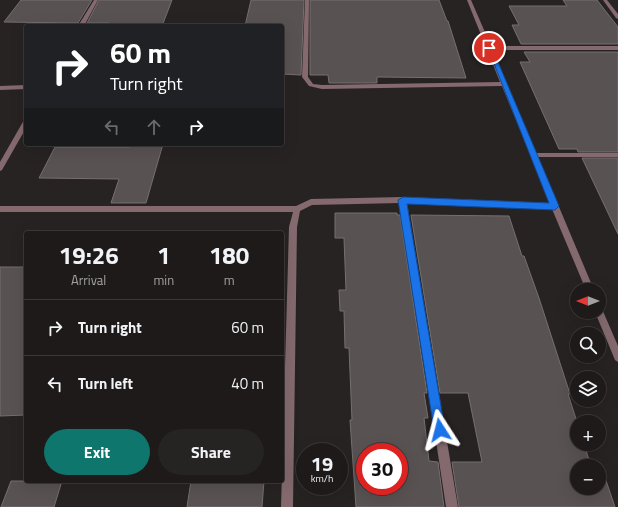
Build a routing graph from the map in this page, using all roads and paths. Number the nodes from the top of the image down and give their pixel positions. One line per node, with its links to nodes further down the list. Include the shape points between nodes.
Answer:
1 (96, 0): 6 (street)
2 (307, 0): 9 (street, via 305,77 311,85 322,87)
3 (469, 0): 7 (street)
4 (605, 0): 5 (street)
5 (618, 17)
6 (82, 24)
7 (489, 48): 8 (street); 9 (street)
8 (618, 48)
9 (504, 84): 13 (street)
10 (24, 87): 11 (street)
11 (0, 88)
12 (24, 126): 15 (street)
13 (534, 155): 14 (street); 17 (street)
14 (618, 155)
15 (0, 168)
16 (403, 200): 17 (street); 19 (street, via 311,202); 24 (street)
17 (555, 206): 20 (street)
18 (0, 209): 19 (street)
19 (297, 209): 23 (street, via 293,227)
20 (587, 283)
21 (602, 319): 22 (street)
22 (618, 357)
23 (287, 507)
24 (452, 507)

